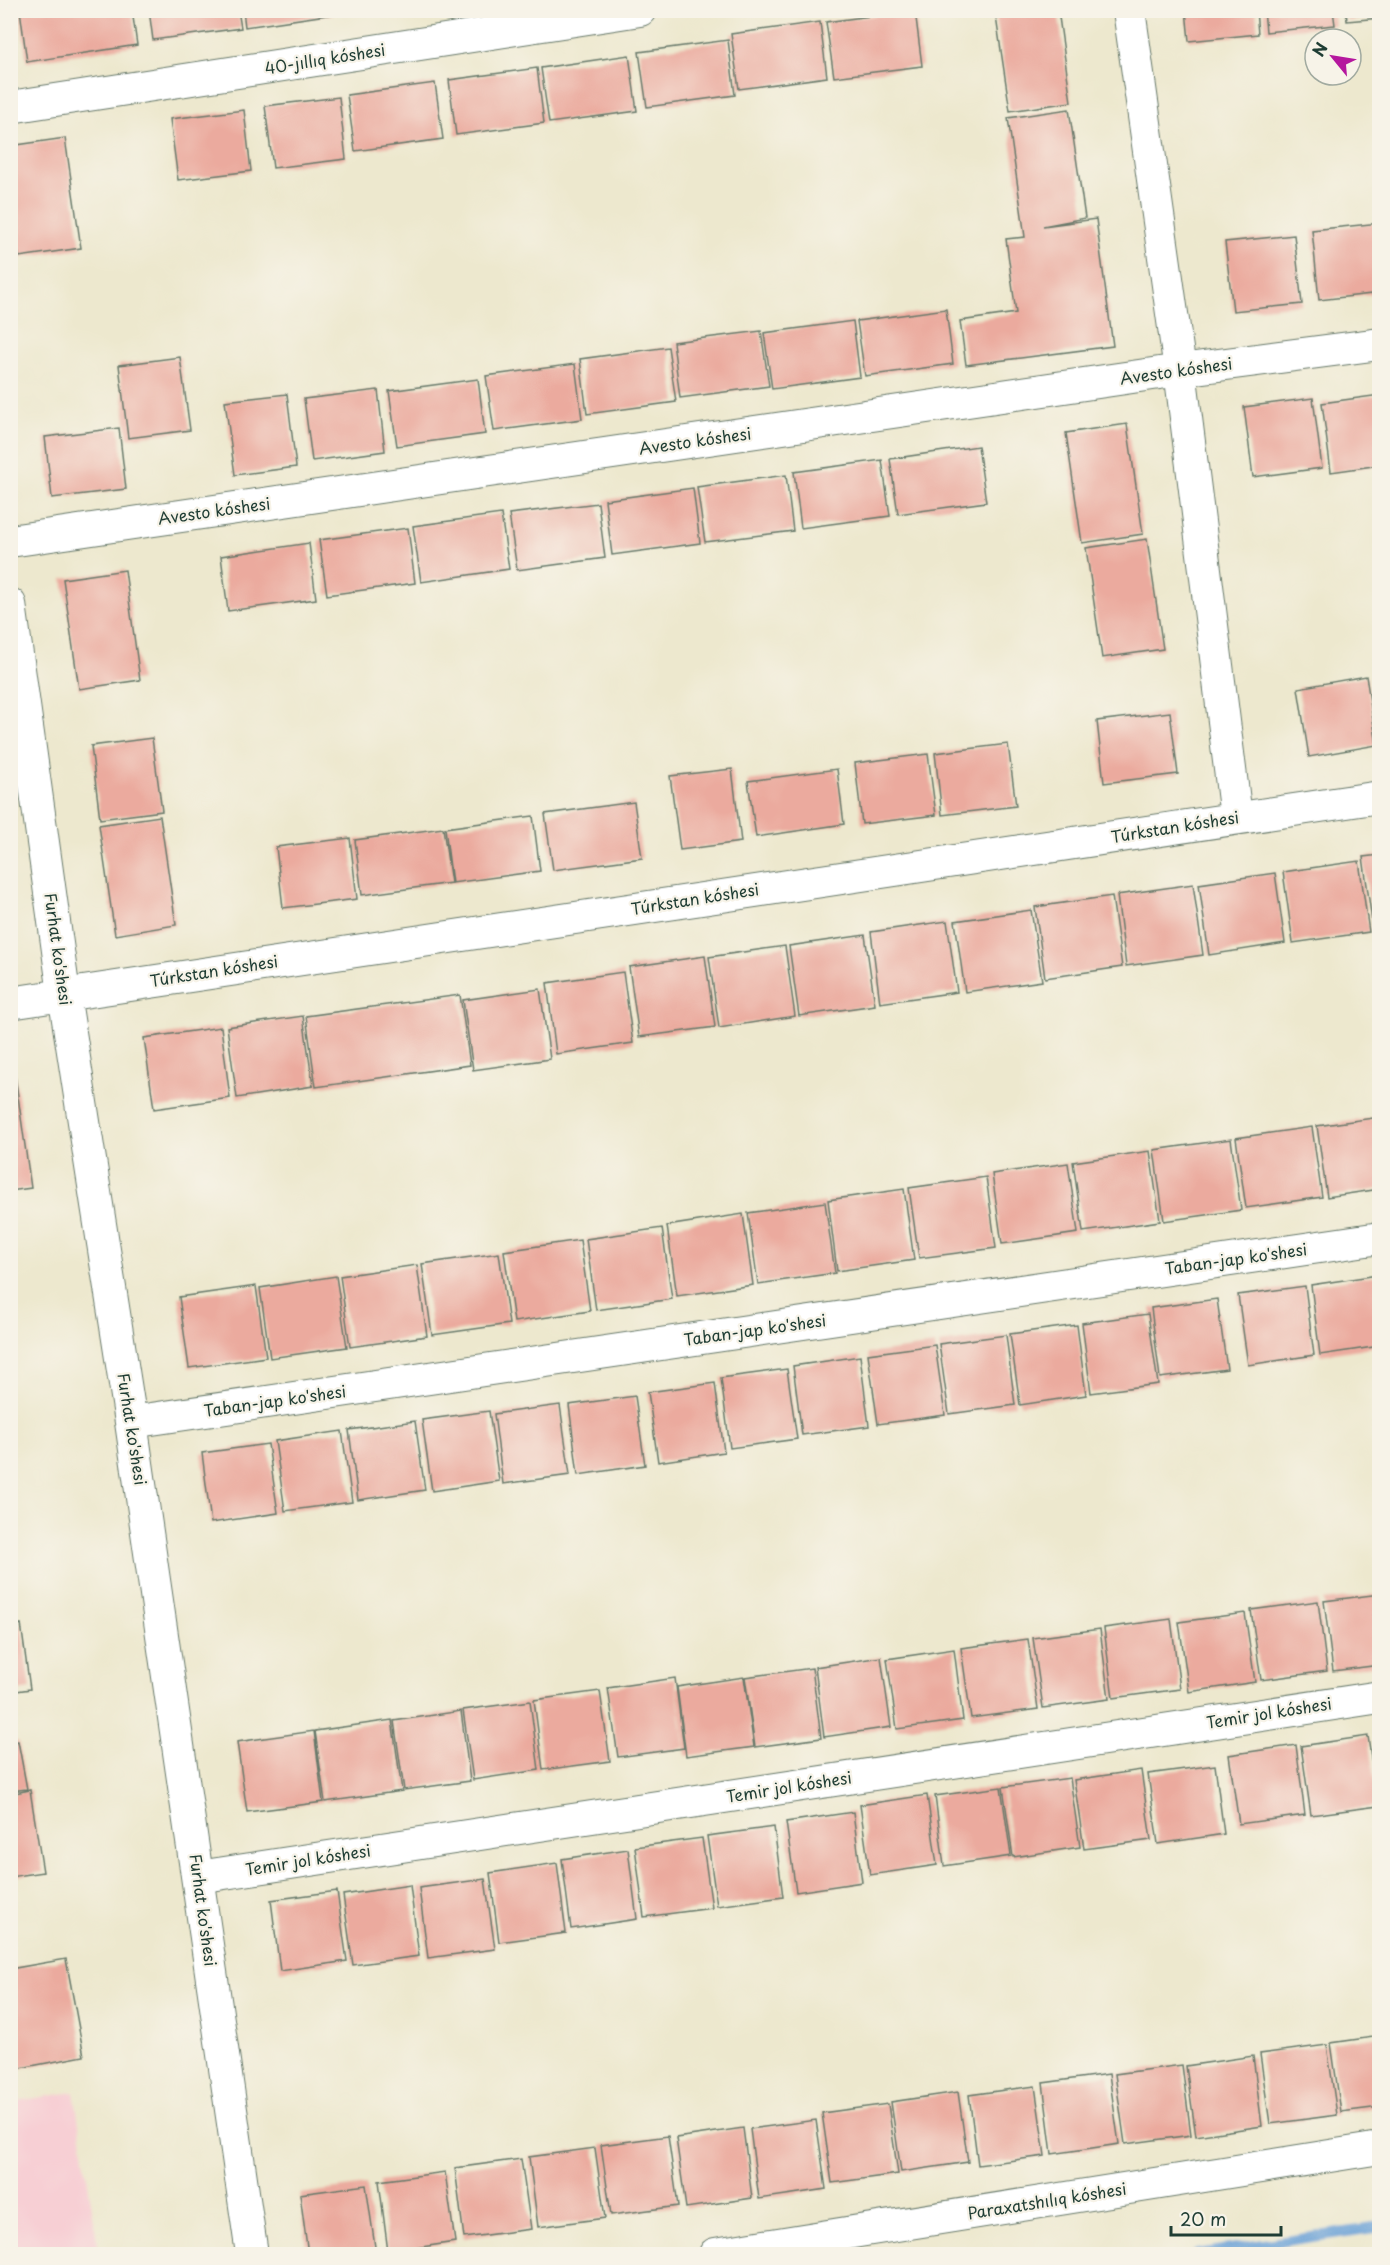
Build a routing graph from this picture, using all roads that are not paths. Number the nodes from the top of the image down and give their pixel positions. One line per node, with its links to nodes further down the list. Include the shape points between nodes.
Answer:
1 (640, 10): 3 (street, 40-jıllıq kóshesi)
2 (1129, 10): 5 (street)
3 (10, 107)
4 (1380, 344): 5 (street, Avesto kóshesi)
5 (1180, 370): 6 (street, Avesto kóshesi); 9 (street)
6 (10, 541)
7 (10, 604): 10 (street, Furhat ko'shesi)
8 (1380, 797): 9 (street, Túrkstan kóshesi)
9 (1236, 818): 10 (street, Túrkstan kóshesi)
10 (64, 994): 11 (street, Túrkstan kóshesi); 13 (street, Furhat ko'shesi)
11 (10, 1003)
12 (1380, 1238): 13 (street, Taban-jap ko'shesi)
13 (131, 1422): 15 (street, Furhat ko'shesi)
14 (1380, 1697): 15 (street, Temir jol kóshesi)
15 (198, 1877): 17 (street, Furhat ko'shesi)
16 (1380, 2148): 18 (street, Paraxatshılıq kóshesi)
17 (252, 2254)
18 (715, 2254)

